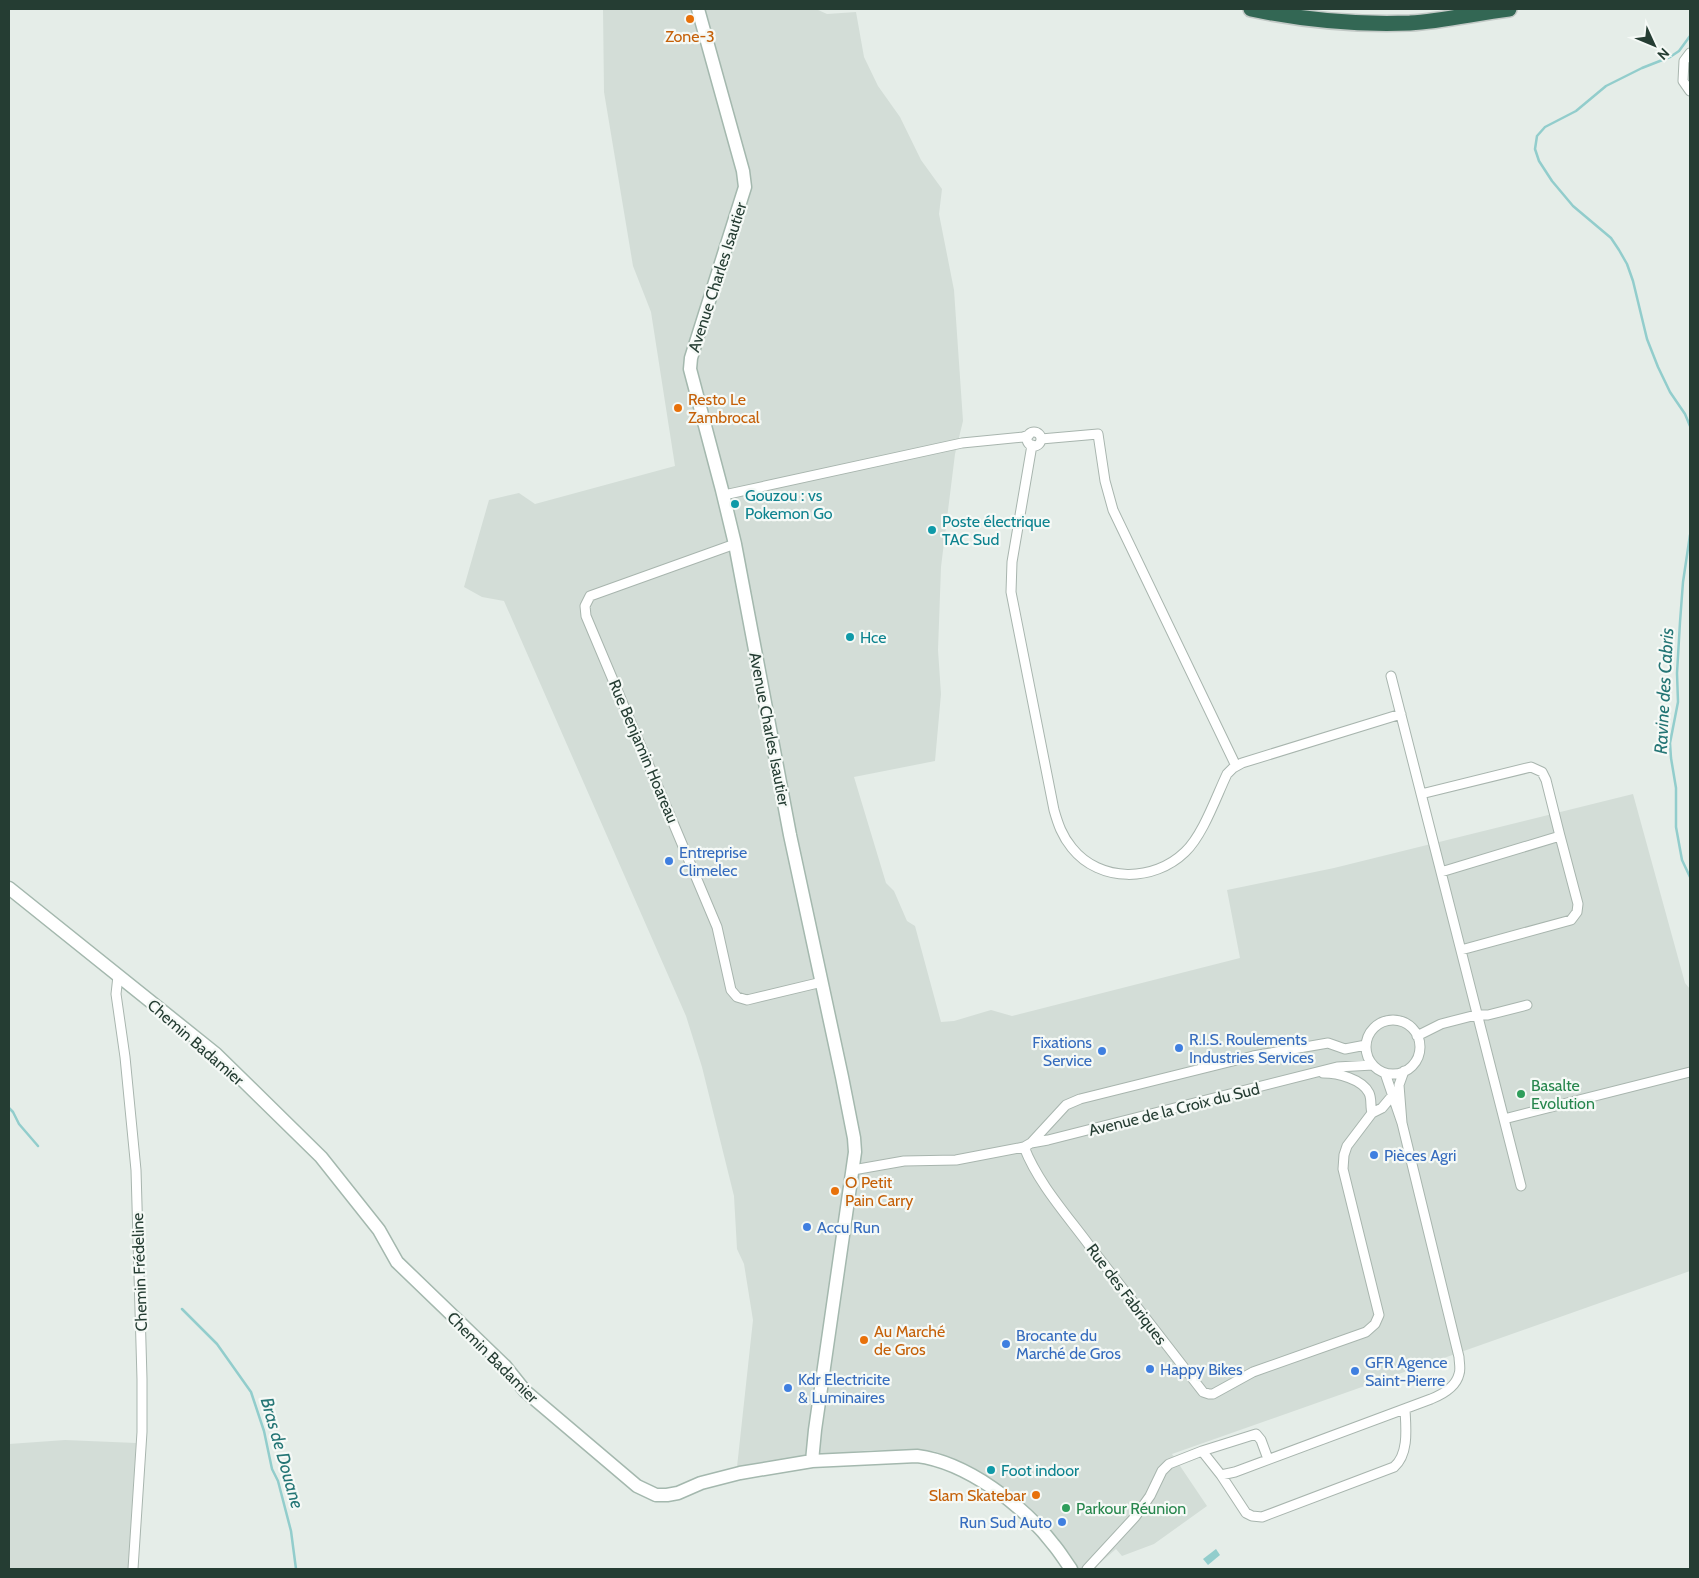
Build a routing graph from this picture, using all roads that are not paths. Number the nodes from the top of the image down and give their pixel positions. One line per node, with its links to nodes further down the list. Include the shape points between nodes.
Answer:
1 (698, 9): 10 (street, Avenue Charles Isautier, via 745,179 743,195 690,368)
2 (1251, 9): 3 (highway, via 1319,20 1380,23)
3 (1509, 9)
4 (1690, 53): 5 (street, via 1684,61 1683,81)
5 (1690, 91)
6 (1028, 435): 7 (street); 8 (street, via 1036,432); 9 (street)
7 (999, 439): 9 (street); 10 (street, via 947,446)
8 (1041, 439): 9 (street, via 1038,444); 14 (street, via 1098,434 1113,510)
9 (1031, 445): 14 (street, via 1012,562 1011,592 1054,810 1064,837 1082,858 1123,875 1154,871 1171,864 1194,842 1228,774)
10 (724, 495): 11 (street, Avenue Charles Isautier)
11 (735, 544): 21 (street, Avenue Charles Isautier, via 788,825); 21 (street, Rue Benjamin Hoareau, via 590,596 586,616 717,927 731,990 737,997 747,1000)
12 (1391, 676): 13 (street)
13 (1401, 714): 14 (street); 15 (street)
14 (1236, 766)
15 (1421, 794): 16 (street, via 1531,767 1542,772 1546,780); 17 (street)
16 (1560, 836): 17 (street); 19 (street, via 1578,904 1571,920)
17 (1441, 872): 19 (street)
18 (9, 888): 20 (street, Chemin Badamier)
19 (1462, 950): 23 (street)
20 (118, 976): 41 (street, Chemin Badamier, via 222,1060 321,1157 379,1230 397,1262 505,1366 525,1391 637,1486 656,1495 667,1496 740,1473); 43 (street, Chemin Frédeline, via 116,994 136,1170 142,1379 142,1432)
21 (822, 982): 36 (street, Avenue Charles Isautier, via 852,1130)
22 (1527, 1005): 23 (street)
23 (1476, 1015): 24 (street, via 1442,1024); 33 (street)
24 (1417, 1036): 25 (street, via 1406,1024 1390,1020 1372,1030); 27 (street, via 1418,1053 1413,1064)
25 (1366, 1045): 26 (street); 35 (street, Avenue de la Croix du Sud, via 1345,1049 1328,1043 1266,1054 1080,1099 1066,1105)
26 (1373, 1065): 28 (street); 30 (street, Avenue de la Croix du Sud, via 1337,1067)
27 (1404, 1071): 28 (street); 34 (street, via 1399,1085)
28 (1386, 1072): 31 (street)
29 (1690, 1072): 33 (street)
30 (1317, 1073): 32 (street, via 1336,1074 1363,1085 1370,1094); 35 (street, Avenue de la Croix du Sud)
31 (1392, 1096): 32 (street, Rue des Fabriques, via 1382,1108); 34 (street)
32 (1372, 1113): 35 (street, Rue des Fabriques, via 1347,1146 1343,1169 1379,1315 1375,1324 1366,1332 1253,1372 1214,1394 1203,1392 1050,1194 1033,1168)
33 (1504, 1119): 37 (street)
34 (1402, 1123): 38 (street, via 1460,1368 1457,1379 1441,1395)
35 (1028, 1145): 36 (street, via 956,1160 910,1160)
36 (853, 1170): 41 (street, Avenue Charles Isautier)
37 (1521, 1186)
38 (1405, 1410): 40 (street); 42 (street, via 1404,1445 1401,1458 1394,1467 1262,1517 1246,1513)
39 (1202, 1451): 40 (street, via 1256,1434); 42 (street); 45 (street, via 1169,1464 1162,1471 1135,1517)
40 (1268, 1459): 42 (street)
41 (812, 1461): 44 (street, Chemin Badamier, via 917,1456 946,1462 1002,1495 1053,1543)
42 (1221, 1476)
43 (133, 1569)
44 (1071, 1569)
45 (1087, 1569)

